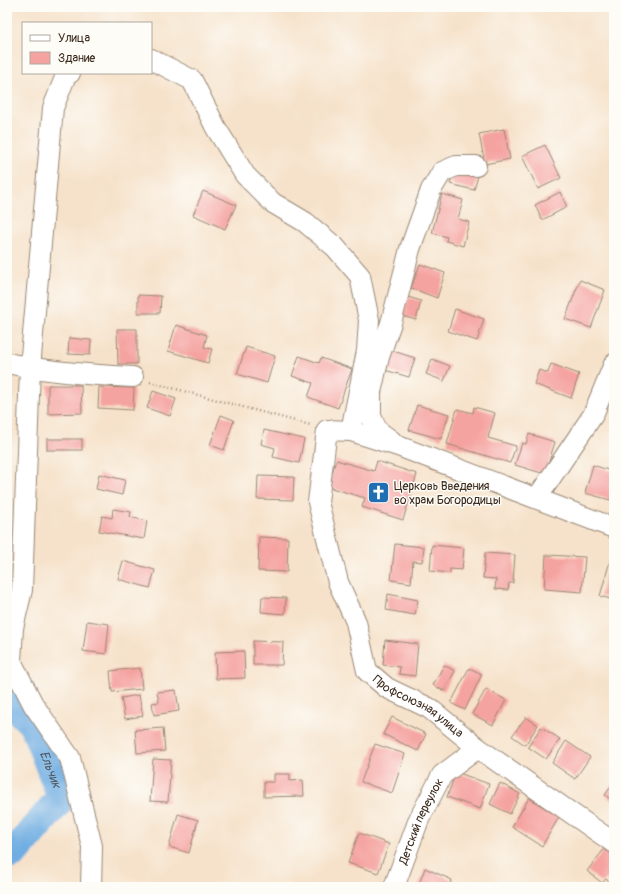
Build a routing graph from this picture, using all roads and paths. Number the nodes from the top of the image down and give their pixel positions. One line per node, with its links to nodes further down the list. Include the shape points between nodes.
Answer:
1 (152, 60): 9 (street, via 192,80 216,128 245,174 273,202 305,222 335,247 360,276 370,320 367,351)
2 (68, 74): 6 (street, via 53,108)
3 (476, 166): 10 (street, via 456,166 442,172 431,190 410,249 391,323 379,357 371,392 371,416 377,430)
4 (7, 363): 6 (street)
5 (614, 364): 11 (street, via 593,415)
6 (30, 368): 7 (street); 15 (street, via 22,590 13,628 11,660 33,704 70,758 92,846)
7 (133, 377): 8 (path)
8 (327, 430): 9 (street); 13 (street, Профсоюзная улица, via 318,502 338,582 356,622 367,671 387,688 429,708)
9 (351, 431): 10 (street)
10 (398, 446): 11 (street)
11 (537, 498): 12 (street)
12 (614, 528)
13 (478, 748): 14 (street, Профсоюзная улица); 16 (street, Детский переулок, via 442,775 419,819)
14 (614, 843)
15 (91, 887)
16 (394, 887)

